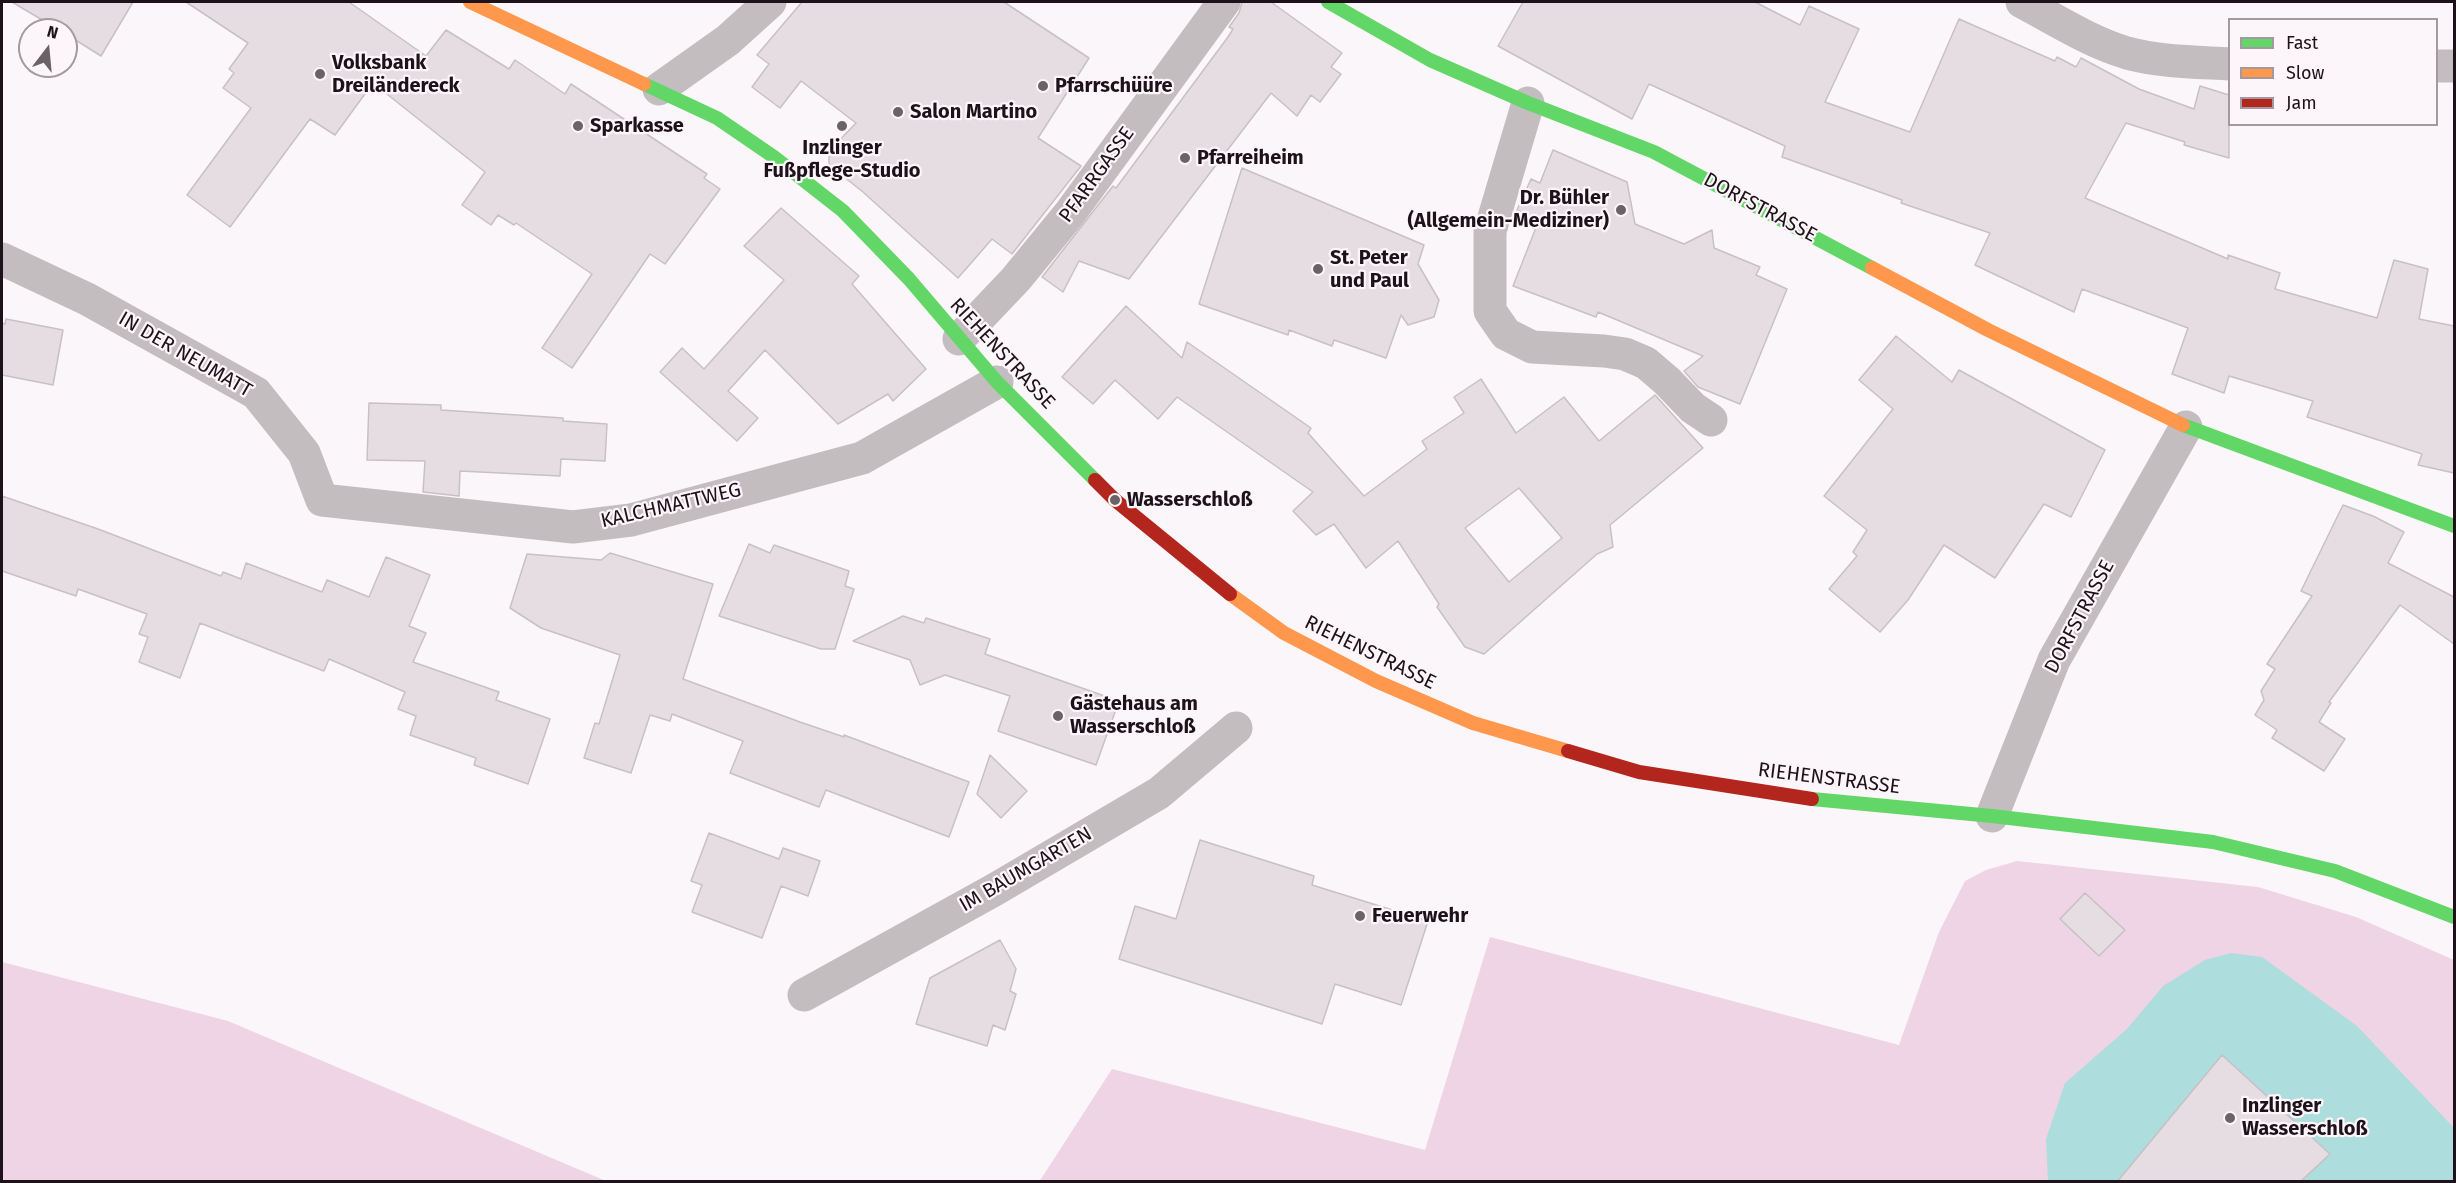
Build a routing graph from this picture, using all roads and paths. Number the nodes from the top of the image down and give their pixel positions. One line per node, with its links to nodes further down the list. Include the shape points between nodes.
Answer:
1 (470, 2): 9 (street, RIEHENSTRASSE)
2 (770, 2): 9 (street, via 728,40)
3 (1224, 2): 12 (street, PFARRGASSE, via 1070,213 1016,279)
4 (1328, 2): 10 (street, DORFSTRASSE, via 1430,60)
5 (2022, 2): 6 (street, via 2095,42 2128,53 2181,62)
6 (2228, 64)
7 (2438, 66): 8 (street)
8 (2454, 66)
9 (658, 89): 12 (street, RIEHENSTRASSE, via 717,118 843,211 909,279)
10 (1528, 103): 14 (street, via 1490,231 1490,311 1506,333 1532,348 1604,351 1646,363); 15 (street, DORFSTRASSE, via 1654,152 1988,330)
11 (2, 259): 16 (street, IN DER NEUMATT, via 87,299 256,393 304,453)
12 (959, 339): 13 (street, RIEHENSTRASSE)
13 (997, 382): 16 (street, KALCHMATTWEG, via 862,458 631,520 573,527); 19 (street, RIEHENSTRASSE, via 1115,500 1206,576 1284,633 1376,681 1473,723 1639,772 1811,799)
14 (1711, 420)
15 (2186, 427): 17 (street, DORFSTRASSE); 19 (street, DORFSTRASSE, via 2054,660)
16 (322, 500)
17 (2454, 526)
18 (1236, 728): 21 (street, IM BAUMGARTEN, via 1159,793)
19 (1992, 816): 20 (street, RIEHENSTRASSE, via 2213,842 2335,871)
20 (2454, 917)
21 (804, 994)

